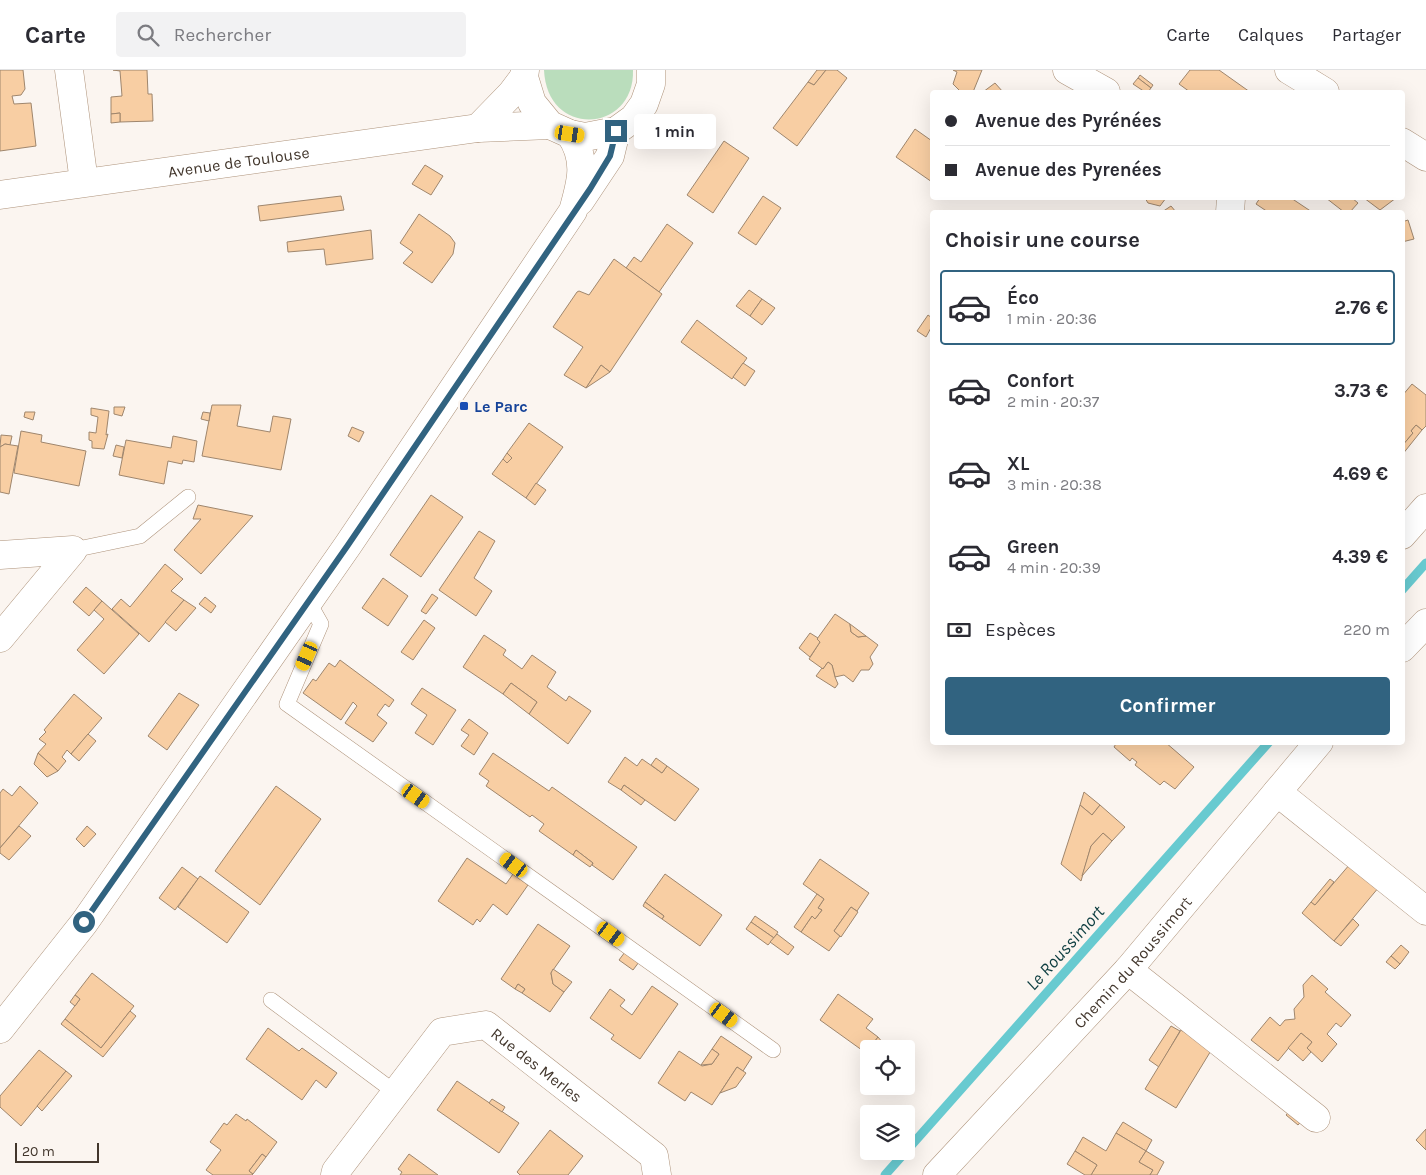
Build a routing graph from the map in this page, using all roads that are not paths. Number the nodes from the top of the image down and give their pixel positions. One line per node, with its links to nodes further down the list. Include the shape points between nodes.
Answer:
1 (68, 70): 13 (street)
2 (1067, 70): 6 (street)
3 (1289, 70): 7 (street)
4 (652, 71): 10 (street, via 644,104 634,118)
5 (525, 73): 8 (street, via 512,93); 9 (street, via 532,103)
6 (1102, 90)
7 (1322, 90)
8 (478, 128): 9 (street, Avenue de Toulouse); 13 (street, Avenue de Toulouse)
9 (560, 130): 10 (street, Avenue de Toulouse, via 585,137); 15 (street, via 579,147 580,186)
10 (616, 131): 15 (street, via 610,156)
11 (1405, 144): 12 (street)
12 (1426, 157)
13 (84, 182): 14 (street, Avenue de Toulouse)
14 (0, 195)
15 (574, 211): 19 (street)
16 (188, 497): 17 (lane, via 140,536)
17 (72, 550): 18 (street); 21 (street)
18 (0, 555)
19 (308, 601): 28 (street, via 84,922); 29 (lane, via 321,624 286,704)
20 (1426, 623): 22 (street)
21 (0, 638)
22 (1405, 645)
23 (1316, 745): 24 (street, Chemin du Roussimort)
24 (1277, 792): 25 (street); 26 (street, Chemin du Roussimort)
25 (1426, 911)
26 (1128, 970): 31 (street); 32 (street, Chemin du Roussimort)
27 (271, 1000): 30 (lane)
28 (0, 1029)
29 (773, 1050)
30 (396, 1092): 33 (street, Rue des Merles); 34 (street, Rue des Merles, via 442,1032 486,1025 654,1156)
31 (1316, 1118)
32 (945, 1173)
33 (335, 1175)
34 (657, 1175)

